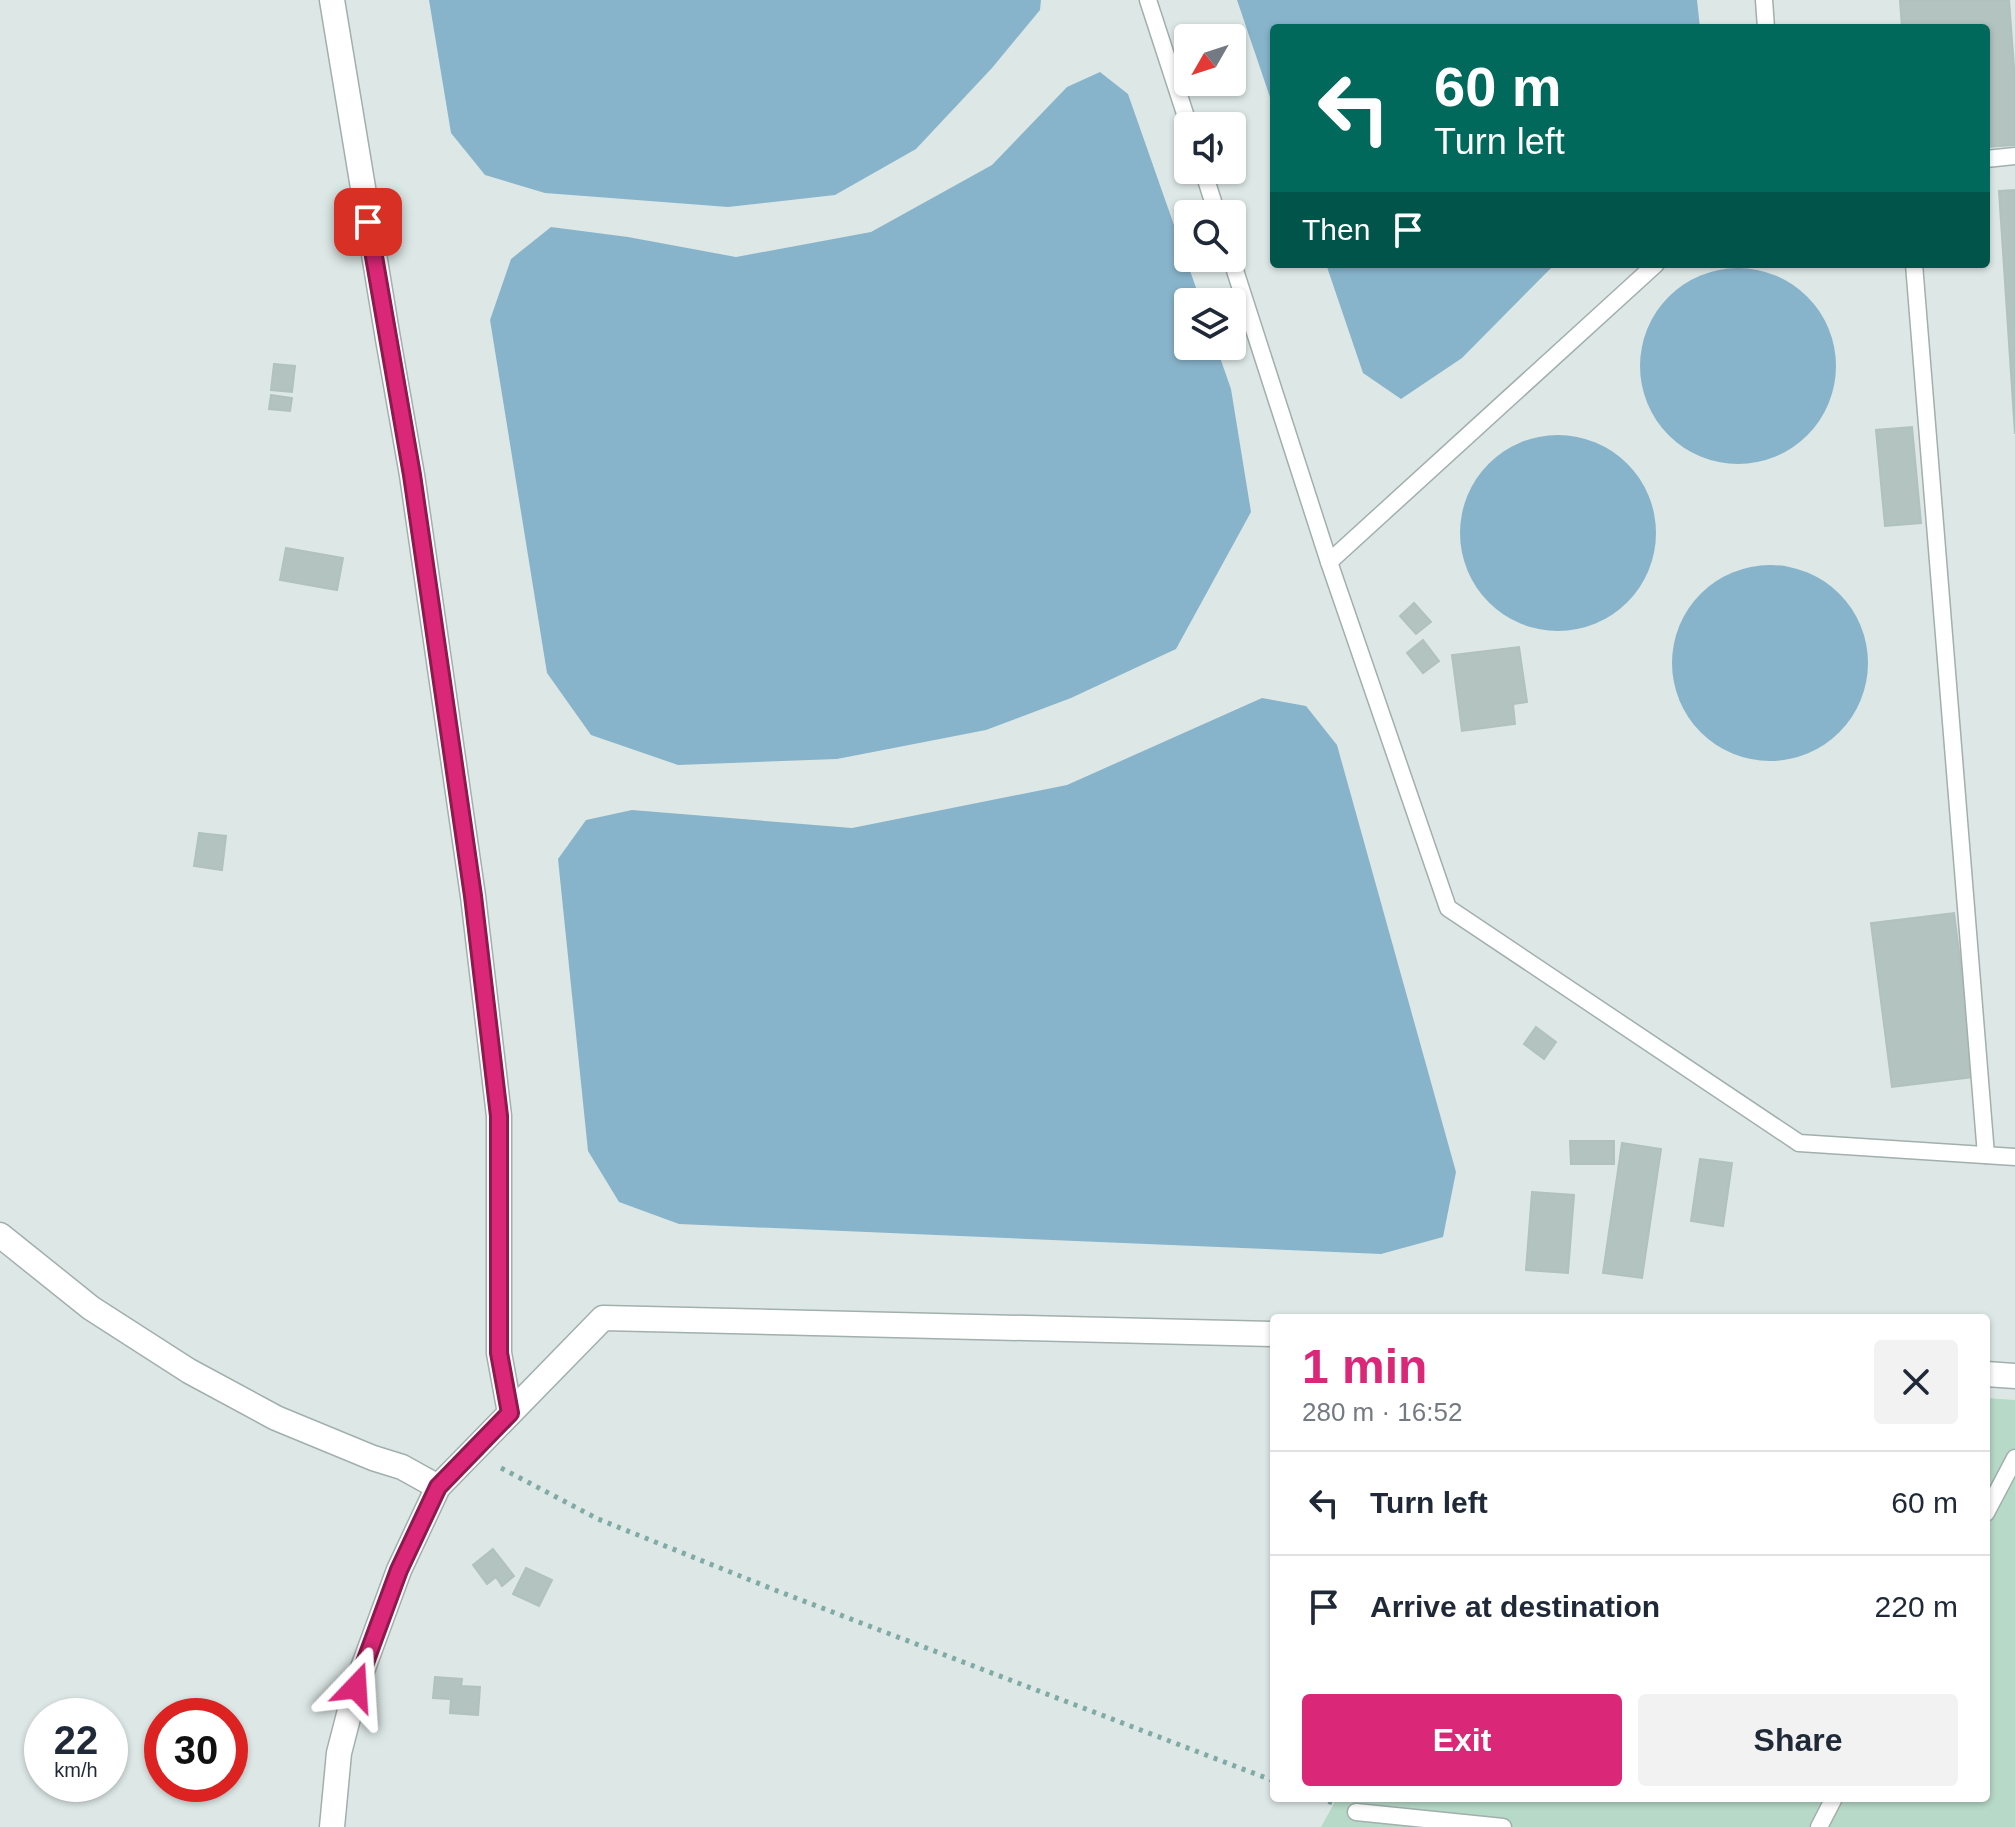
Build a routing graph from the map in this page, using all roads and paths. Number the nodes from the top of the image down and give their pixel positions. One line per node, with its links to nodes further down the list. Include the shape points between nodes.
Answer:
1 (332, 0): 18 (street, via 412,475 473,896 499,1116 499,1353)
2 (1148, 0): 5 (lane)
3 (1764, 0): 4 (lane)
4 (1766, 24)
5 (1184, 112)
6 (2015, 156): 7 (lane)
7 (1990, 159)
8 (1652, 268): 11 (lane)
9 (1914, 268): 12 (lane)
10 (1236, 272): 11 (lane)
11 (1329, 562): 12 (lane, via 1448,908 1799,1143)
12 (1986, 1155): 13 (lane)
13 (2015, 1157)
14 (0, 1235): 21 (street, via 91,1308 189,1371 276,1418 402,1467)
15 (1270, 1334): 18 (street, via 603,1318)
16 (1990, 1374): 17 (street)
17 (2015, 1376)
18 (510, 1413): 19 (street)
19 (472, 1452): 21 (street); 23 (path, via 598,1519)
20 (2015, 1458): 22 (lane)
21 (438, 1487): 26 (street, via 399,1570 356,1687 339,1753)
22 (1990, 1505)
23 (1270, 1779)
24 (1832, 1802): 28 (lane)
25 (1356, 1812): 27 (lane)
26 (332, 1827)
27 (1503, 1827)
28 (1819, 1827)

